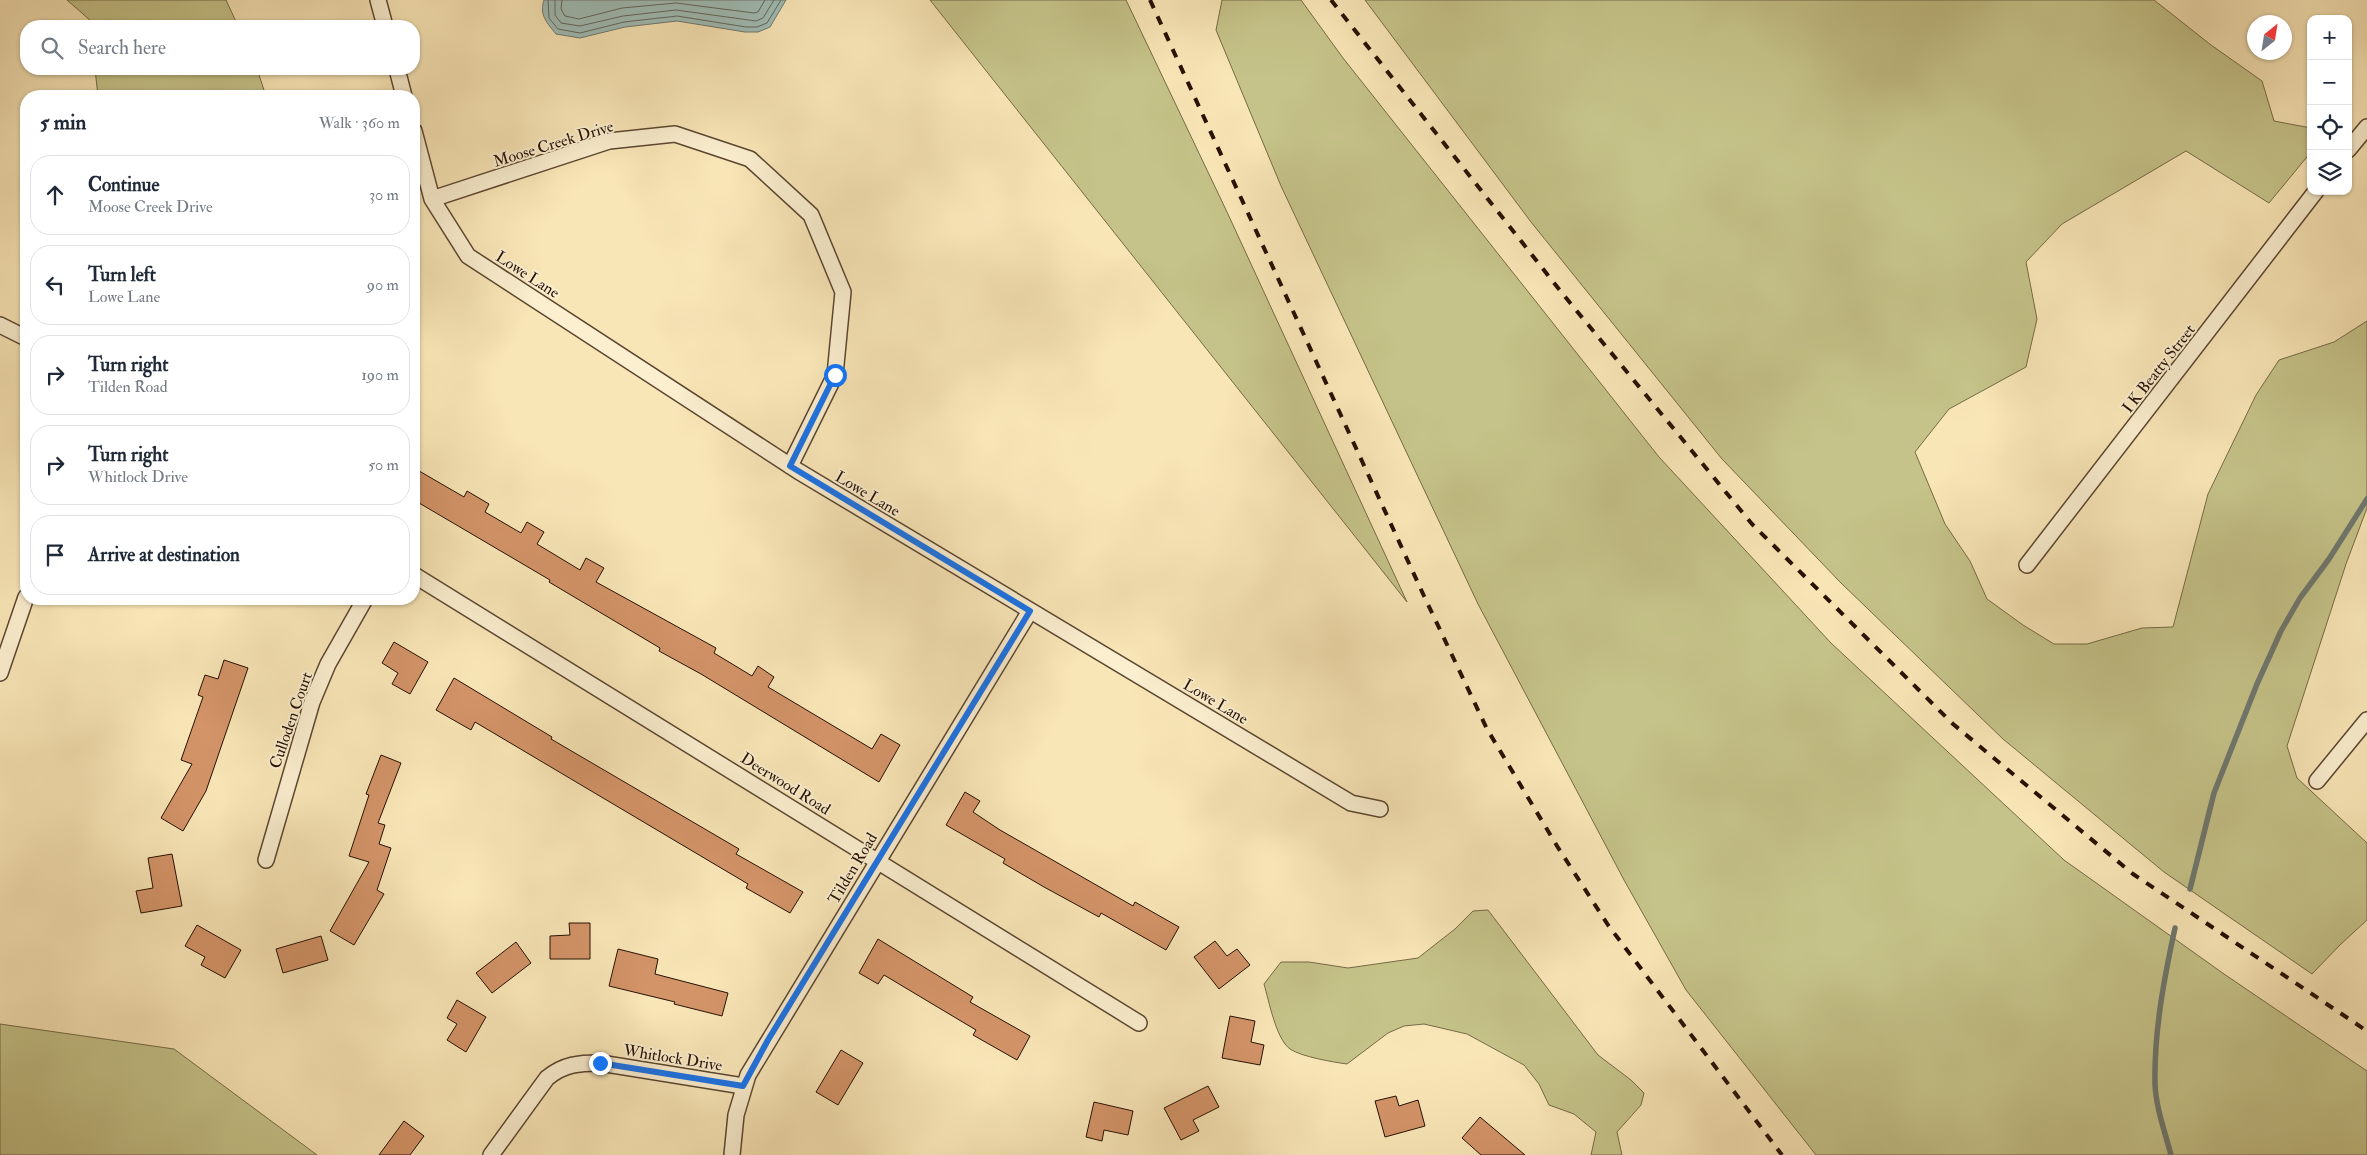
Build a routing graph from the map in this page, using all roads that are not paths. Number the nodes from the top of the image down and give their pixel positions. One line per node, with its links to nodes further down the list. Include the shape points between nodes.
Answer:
1 (378, 0): 2 (street)
2 (383, 20)
3 (399, 75): 4 (street)
4 (402, 90)
5 (2367, 127): 6 (street)
6 (2352, 145)
7 (420, 154): 9 (street, Lowe Lane)
8 (2313, 195): 13 (street, I K Beatty Street)
9 (432, 199): 12 (street, Lowe Lane, via 468,256); 12 (street, Moose Creek Drive, via 610,141 675,134 750,159 811,215 843,292 835,375)
10 (0, 325): 11 (street)
11 (20, 335)
12 (790, 466): 17 (street, Lowe Lane)
13 (2027, 565)
14 (420, 579): 23 (street, Deerwood Road)
15 (23, 605): 18 (street)
16 (362, 605): 22 (street, Culloden Court, via 328,664 312,702)
17 (1030, 611): 21 (street, Lowe Lane, via 1351,803); 23 (street, Tilden Road)
18 (0, 673)
19 (2367, 720): 20 (street)
20 (2317, 781)
21 (1380, 809)
22 (266, 860)
23 (878, 860): 24 (street, Deerwood Road); 25 (street, Tilden Road)
24 (1139, 1023)
25 (743, 1086): 26 (street, Whitlock Drive, via 600,1063 576,1063 558,1068 547,1078); 27 (street, Tilden Road)
26 (491, 1155)
27 (732, 1155)

